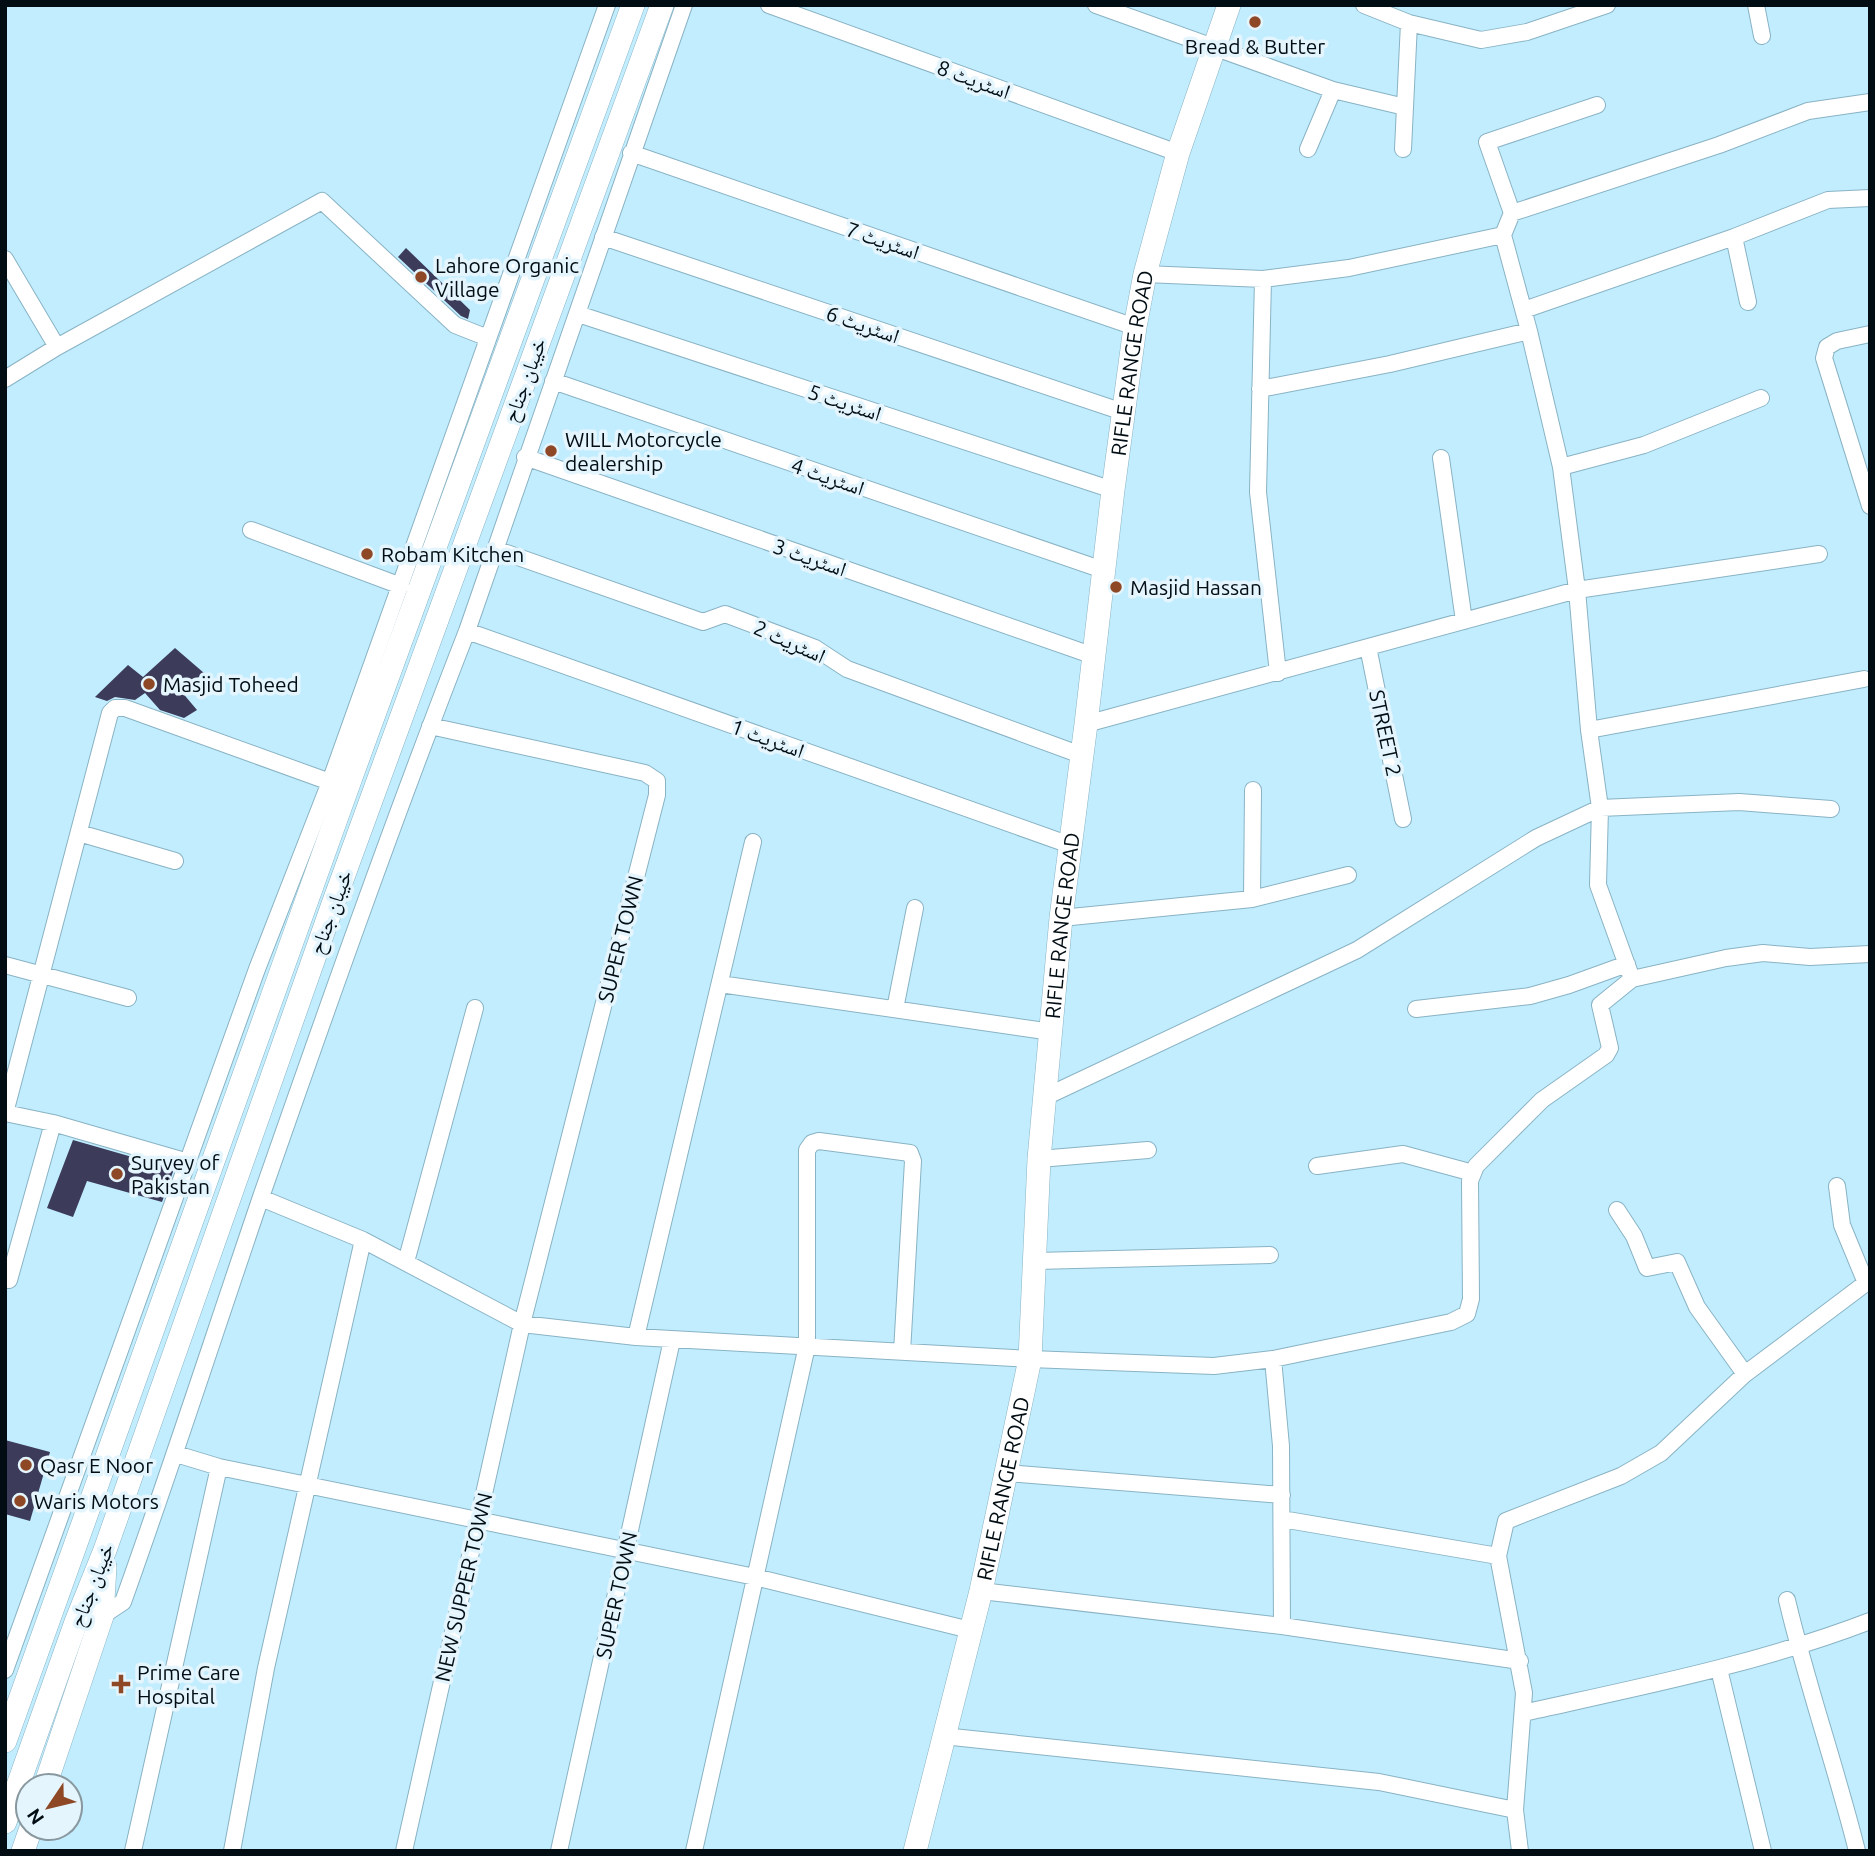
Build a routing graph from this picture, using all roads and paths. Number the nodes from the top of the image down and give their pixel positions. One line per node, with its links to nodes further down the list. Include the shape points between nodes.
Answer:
1 (607, 5): 37 (street)
2 (633, 5): 136 (main road, خیبان جناح)
3 (662, 5): 120 (main road, خیبان جناح, via 341,881)
4 (684, 5): 21 (street)
5 (769, 5): 22 (street, اسٹریٹ 8)
6 (1097, 5): 14 (street)
7 (1229, 5): 14 (main road, RIFLE RANGE ROAD)
8 (1364, 5): 12 (street)
9 (1607, 5): 11 (street)
10 (1756, 5): 13 (street)
11 (1580, 10): 12 (street, via 1527,32 1481,40)
12 (1409, 23): 18 (street)
13 (1762, 36)
14 (1215, 47): 15 (street); 22 (main road, RIFLE RANGE ROAD)
15 (1333, 90): 18 (street); 19 (street)
16 (1870, 103): 24 (street, via 1808,111)
17 (1597, 105): 24 (street, via 1487,142)
18 (1405, 107): 20 (street)
19 (1308, 149)
20 (1403, 149)
21 (631, 153): 26 (street); 34 (street, اسٹریٹ 7)
22 (1178, 153): 29 (main road, RIFLE RANGE ROAD)
23 (1870, 198): 27 (street, via 1828,200)
24 (1512, 213): 25 (street)
25 (1503, 235): 30 (street, via 1349,268); 32 (street)
26 (603, 237): 33 (street); 43 (street, اسٹریٹ 6)
27 (1734, 237): 31 (street); 32 (street)
28 (5, 259): 38 (street)
29 (1145, 274): 30 (street); 34 (main road, RIFLE RANGE ROAD)
30 (1263, 279): 41 (street)
31 (1748, 302)
32 (1524, 310): 35 (street)
33 (578, 314): 40 (street); 48 (street, اسٹریٹ 5)
34 (1135, 327): 43 (main road, RIFLE RANGE ROAD)
35 (1529, 331): 41 (street); 46 (street)
36 (1870, 334): 47 (street, via 1837,341 1827,347 1824,358)
37 (488, 338): 38 (street, via 456,325 322,201); 54 (street)
38 (57, 347): 39 (street)
39 (5, 379)
40 (553, 381): 44 (street); 53 (street, اسٹریٹ 4)
41 (1260, 389): 60 (street, via 1258,492)
42 (1761, 398): 46 (street, via 1644,445)
43 (1123, 412): 48 (main road, RIFLE RANGE ROAD)
44 (525, 457): 51 (street); 59 (street, اسٹریٹ 3)
45 (1441, 458): 56 (street)
46 (1561, 467): 55 (street)
47 (1866, 485): 49 (street)
48 (1112, 490): 53 (main road, RIFLE RANGE ROAD)
49 (1870, 506)
50 (251, 530): 54 (street)
51 (495, 549): 57 (street); 65 (street, اسٹریٹ 2, via 703,622 725,614 815,648 848,669)
52 (1819, 554): 55 (street)
53 (1102, 570): 59 (main road, RIFLE RANGE ROAD)
54 (401, 586): 66 (street)
55 (1577, 590): 56 (street); 64 (street)
56 (1464, 621): 58 (street)
57 (467, 631): 63 (street); 73 (street, اسٹریٹ 1)
58 (1368, 647): 60 (street); 70 (street, STREET 2)
59 (1094, 656): 62 (main road, RIFLE RANGE ROAD)
60 (1278, 673): 62 (street)
61 (1864, 678): 64 (street)
62 (1086, 724): 65 (main road, RIFLE RANGE ROAD)
63 (430, 726): 97 (street); 105 (street, SUPER TOWN, via 645,773 657,781)
64 (1589, 730): 68 (street)
65 (1082, 755): 73 (main road, RIFLE RANGE ROAD)
66 (330, 782): 71 (street, via 115,708); 93 (street)
67 (1253, 790): 76 (street)
68 (1600, 808): 69 (street, via 1739,802); 81 (street, via 1598,885); 89 (street, via 1536,838 1357,950)
69 (1831, 809)
70 (1404, 819)
71 (79, 833): 74 (street); 82 (street)
72 (753, 842): 83 (street)
73 (1070, 845): 78 (main road, RIFLE RANGE ROAD)
74 (174, 861)
75 (1349, 875): 76 (street)
76 (1252, 899): 78 (street)
77 (915, 908): 86 (street)
78 (1061, 918): 88 (main road, RIFLE RANGE ROAD)
79 (1870, 954): 81 (street, via 1810,957 1763,953)
80 (5, 965): 82 (street)
81 (1630, 972): 87 (street, via 1530,996); 95 (street, via 1600,1005 1610,1048 1606,1055 1542,1100)
82 (41, 974): 84 (street); 90 (street, via 5,1113)
83 (719, 984): 86 (street); 106 (street)
84 (128, 998)
85 (475, 1008): 102 (street)
86 (895, 1009): 88 (street)
87 (1416, 1009)
88 (1052, 1032): 89 (main road, RIFLE RANGE ROAD)
89 (1045, 1097): 92 (main road, RIFLE RANGE ROAD)
90 (53, 1124): 93 (street); 103 (street)
91 (1148, 1150): 92 (street)
92 (1039, 1159): 101 (main road, RIFLE RANGE ROAD)
93 (188, 1162): 133 (street)
94 (1317, 1166): 95 (street, via 1403,1154)
95 (1473, 1173): 111 (street, via 1467,1314 1451,1322)
96 (1837, 1186): 104 (street, via 1842,1225)
97 (261, 1198): 99 (street); 113 (street)
98 (1618, 1210): 112 (street, via 1647,1268 1677,1262 1697,1307)
99 (363, 1240): 102 (street); 116 (street)
100 (1270, 1255): 101 (street)
101 (1036, 1261): 110 (main road, RIFLE RANGE ROAD)
102 (406, 1262): 105 (street)
103 (9, 1280)
104 (1868, 1282): 112 (street)
105 (522, 1324): 106 (street); 119 (street, NEW SUPPER TOWN)
106 (636, 1337): 107 (street)
107 (673, 1340): 108 (street); 121 (street, SUPER TOWN)
108 (807, 1346): 109 (street); 109 (street, via 807,1150 819,1141 910,1153); 123 (street)
109 (902, 1352): 110 (street)
110 (1030, 1359): 111 (street, via 1214,1366); 115 (main road, RIFLE RANGE ROAD)
111 (1273, 1359): 117 (street)
112 (1745, 1374): 122 (street, via 1661,1453 1621,1476 1506,1521)
113 (176, 1454): 114 (street); 126 (street, via 123,1602)
114 (219, 1467): 116 (street); 140 (street)
115 (1006, 1473): 117 (street); 124 (main road, RIFLE RANGE ROAD)
116 (307, 1486): 119 (street); 141 (street, via 266,1668)
117 (1282, 1495): 118 (street)
118 (1282, 1519): 122 (street); 127 (street)
119 (478, 1521): 121 (street); 142 (street, NEW SUPPER TOWN)
120 (105, 1550): 126 (main road); 139 (main road, خیبان جناح)
121 (626, 1550): 123 (street); 143 (street, SUPER TOWN)
122 (1498, 1556): 131 (street)
123 (755, 1577): 129 (street); 144 (street)
124 (981, 1591): 127 (street); 129 (main road, RIFLE RANGE ROAD)
125 (1787, 1600): 130 (street)
126 (102, 1616): 137 (main road)
127 (1282, 1626): 131 (street)
128 (1868, 1626): 130 (street)
129 (970, 1630): 135 (main road, RIFLE RANGE ROAD)
130 (1798, 1647): 132 (street); 148 (street)
131 (1520, 1661): 134 (street)
132 (1719, 1669): 134 (street); 147 (street)
133 (5, 1670)
134 (1523, 1713): 138 (street)
135 (943, 1736): 138 (street, via 1378,1782); 145 (main road, RIFLE RANGE ROAD)
136 (5, 1741)
137 (50, 1772)
138 (1515, 1810): 146 (street)
139 (5, 1822)
140 (133, 1851)
141 (232, 1851)
142 (404, 1851)
143 (559, 1851)
144 (694, 1851)
145 (915, 1851)
146 (1520, 1851)
147 (1763, 1851)
148 (1857, 1851)

